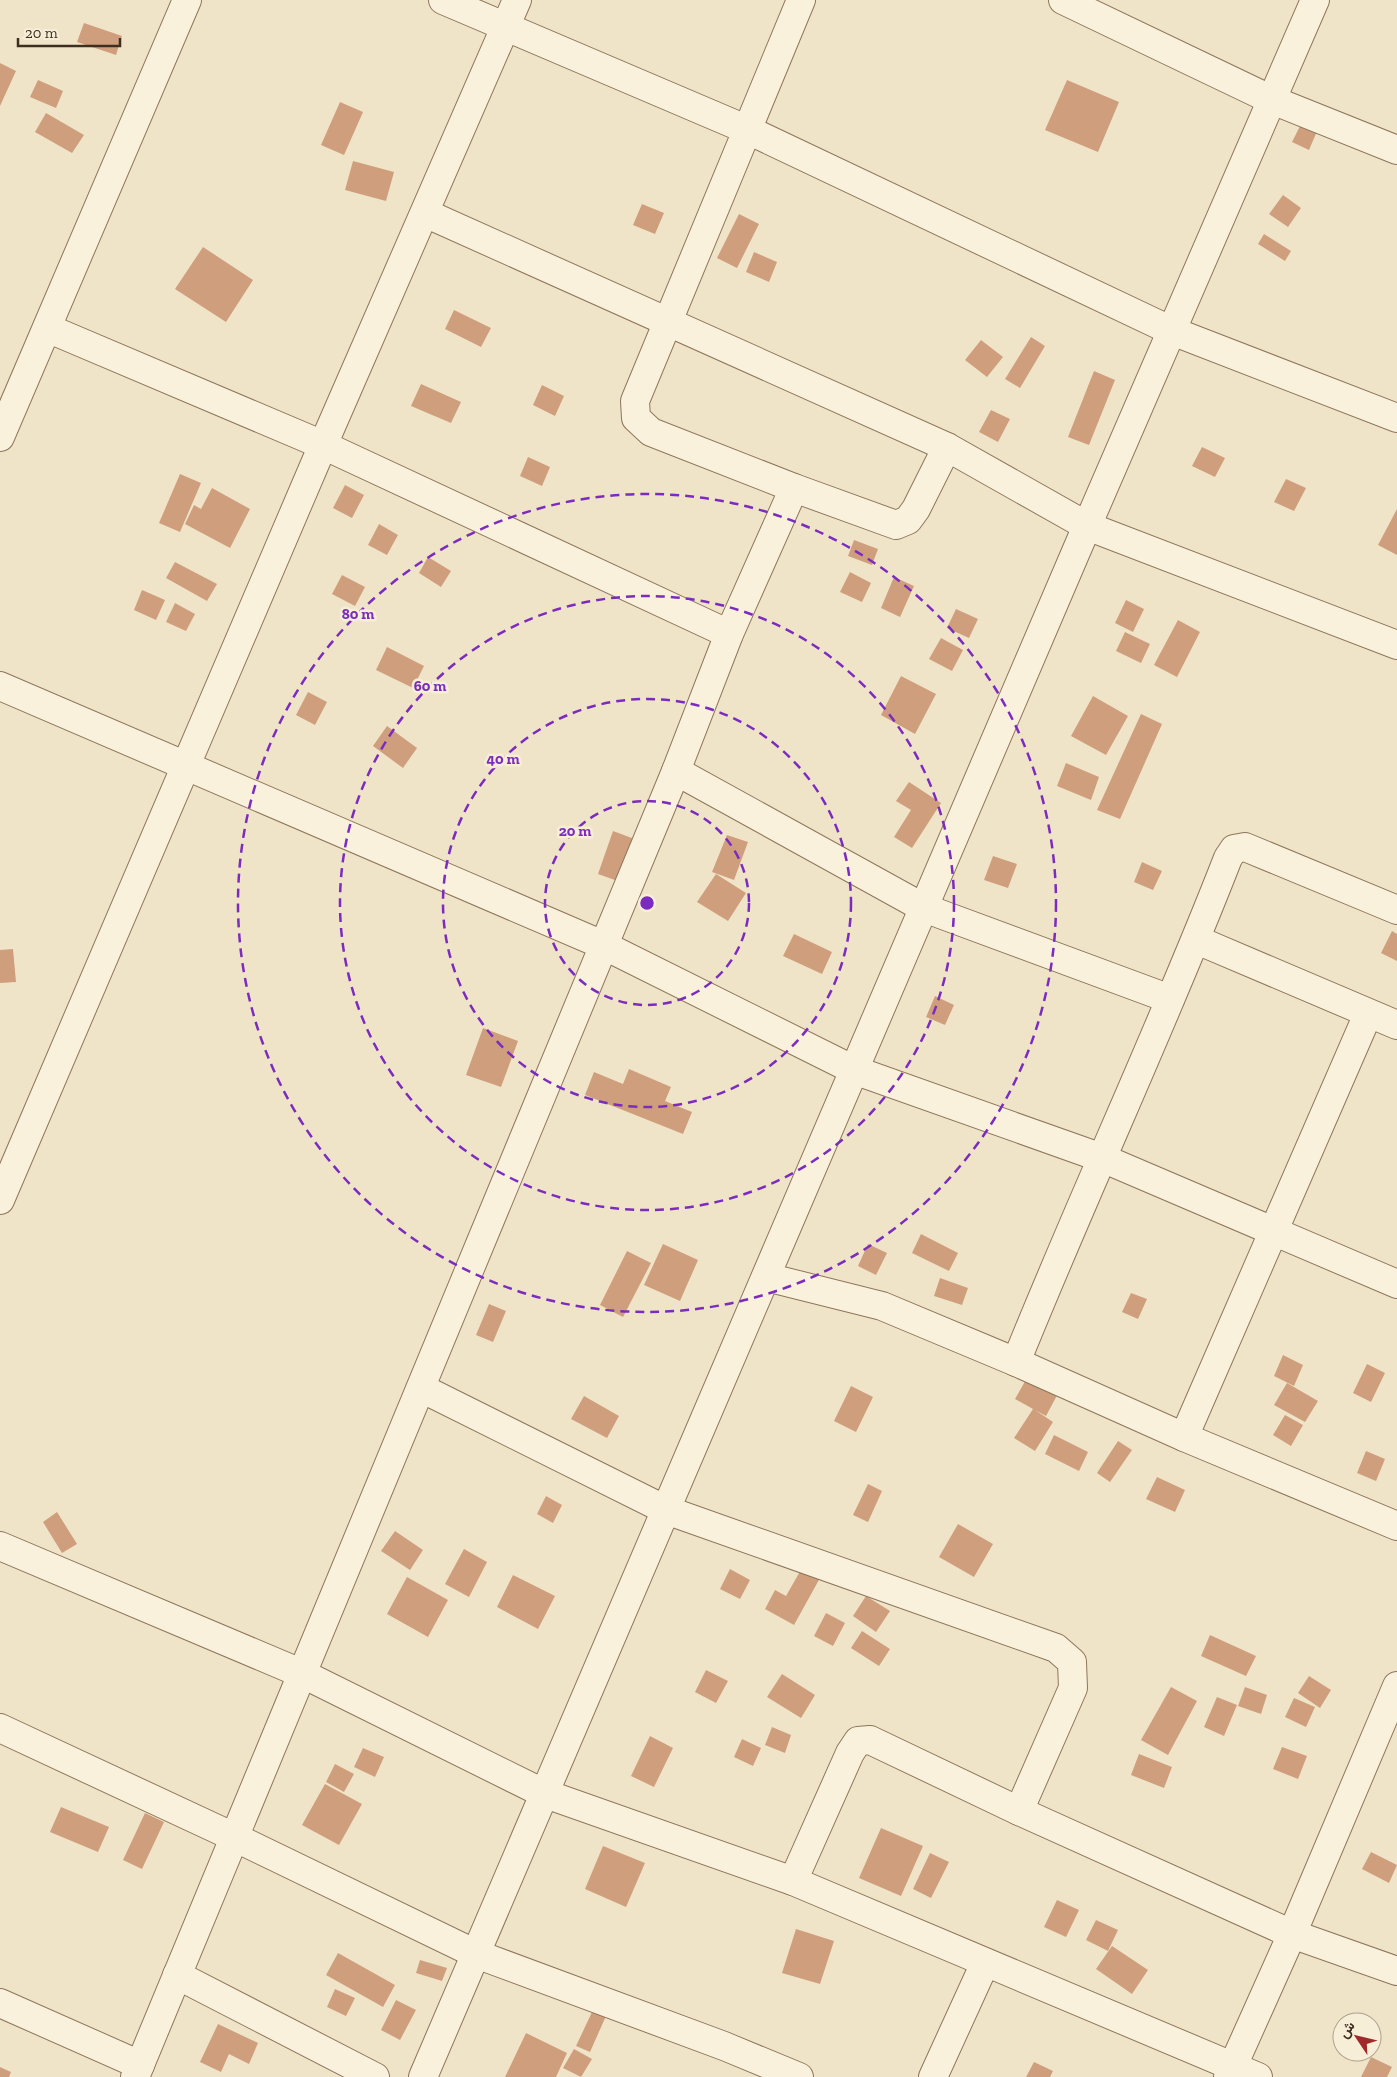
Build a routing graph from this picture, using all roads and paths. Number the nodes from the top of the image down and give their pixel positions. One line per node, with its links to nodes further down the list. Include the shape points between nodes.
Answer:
1 (187, 0): 13 (street)
2 (442, 0): 7 (street)
3 (517, 0): 7 (street)
4 (801, 0): 9 (street)
5 (1063, 0): 8 (street)
6 (1315, 0): 8 (street)
7 (505, 27): 9 (street); 11 (street)
8 (1272, 100): 10 (street); 14 (street)
9 (748, 130): 12 (street); 14 (street)
10 (1397, 150)
11 (425, 213): 12 (street); 17 (street)
12 (669, 321): 18 (street); 19 (street, via 635,401 636,418 651,432)
13 (47, 328): 16 (street); 17 (street)
14 (1172, 331): 15 (street); 20 (street)
15 (1397, 418)
16 (0, 437)
17 (324, 446): 21 (street); 24 (street)
18 (947, 447): 19 (street, via 916,509 908,520 896,525); 20 (street)
19 (794, 488): 21 (street)
20 (1087, 526): 22 (street); 26 (street)
21 (729, 634): 25 (street)
22 (1397, 645)
23 (0, 686): 24 (street)
24 (187, 766): 29 (street); 35 (street)
25 (676, 771): 26 (street); 29 (street)
26 (924, 908): 30 (street); 33 (street)
27 (1397, 910): 28 (street, via 1245,847 1234,850 1228,858)
28 (1197, 940): 30 (street); 31 (street)
29 (603, 945): 33 (street); 40 (street)
30 (1170, 999): 34 (street)
31 (1368, 1014): 32 (street); 36 (street)
32 (1397, 1025)
33 (854, 1070): 34 (street); 37 (street)
34 (1102, 1158): 36 (street); 39 (street)
35 (0, 1200)
36 (1273, 1231): 38 (street); 41 (street)
37 (766, 1277): 39 (street, via 882,1306); 42 (street)
38 (1397, 1284)
39 (1016, 1362): 41 (street)
40 (421, 1388): 42 (street); 45 (street)
41 (1184, 1437): 43 (street)
42 (666, 1510): 48 (street); 49 (street, via 1056,1648 1072,1662 1073,1688)
43 (1397, 1526)
44 (0, 1546): 45 (street)
45 (303, 1674): 48 (street); 50 (street)
46 (1397, 1686): 52 (street)
47 (0, 1728): 50 (street)
48 (544, 1793): 51 (street); 53 (street)
49 (1019, 1811): 51 (street, via 870,1740 858,1741); 52 (street)
50 (234, 1838): 53 (street); 56 (street)
51 (793, 1881): 54 (street)
52 (1292, 1934): 55 (street); 59 (street)
53 (476, 1954): 61 (street); 62 (street, via 724,2046)
54 (985, 1963): 59 (street); 63 (street)
55 (1397, 1971)
56 (177, 1975): 58 (street); 60 (street)
57 (0, 2003): 58 (street)
58 (138, 2071)
59 (1230, 2072): 64 (street)
60 (375, 2077)
61 (423, 2077)
62 (798, 2077)
63 (933, 2077)
64 (1258, 2077)

